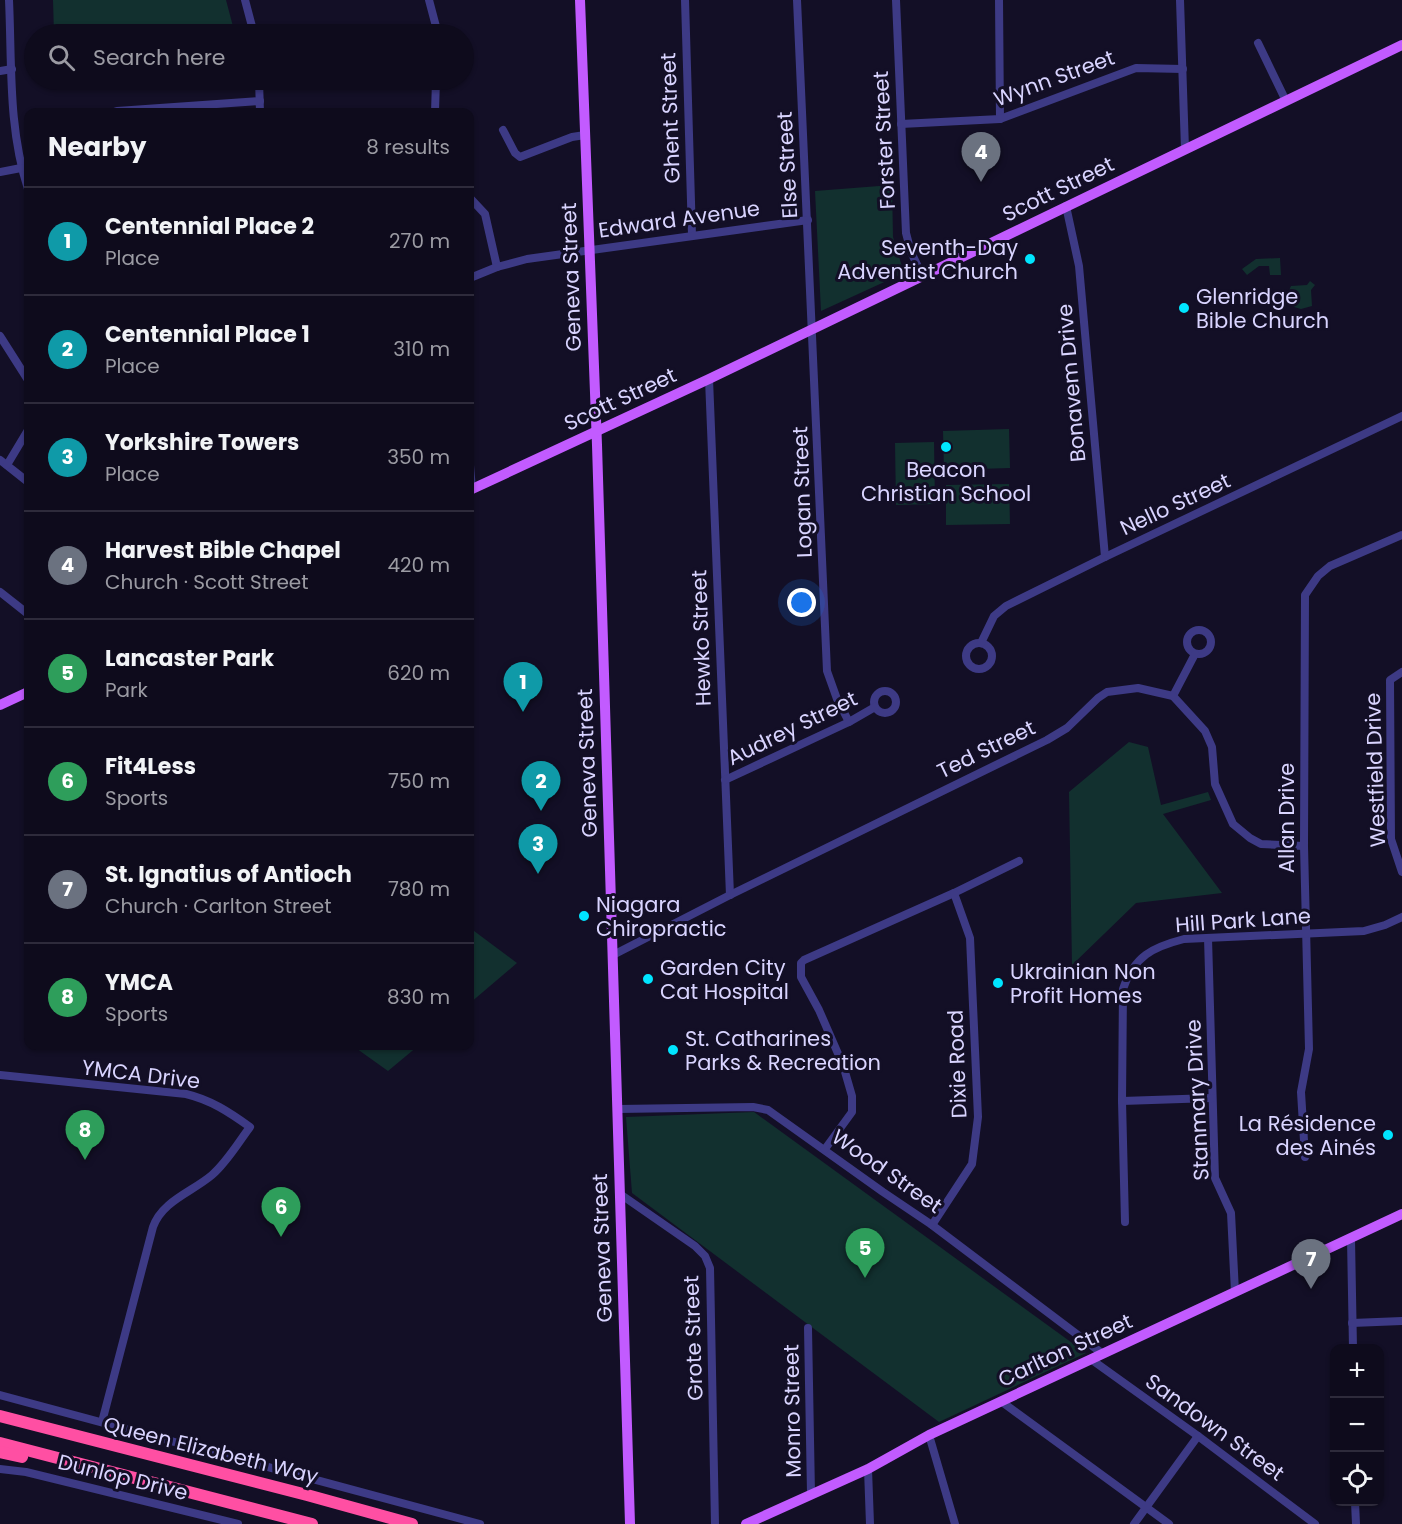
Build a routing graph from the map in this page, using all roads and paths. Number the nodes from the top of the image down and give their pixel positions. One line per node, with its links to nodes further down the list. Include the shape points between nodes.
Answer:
1 (9, 0): 14 (street)
2 (245, 0): 10 (street)
3 (429, 0): 11 (street)
4 (580, 0): 27 (main road, Geneva Street)
5 (685, 0): 35 (street, Ghent Street)
6 (797, 0): 34 (street, Else Street)
7 (896, 0): 25 (street, Forster Street)
8 (999, 0): 24 (street)
9 (1180, 0): 15 (street)
10 (251, 24)
11 (435, 24)
12 (1258, 43): 20 (street)
13 (1402, 45): 20 (main road, Scott Street)
14 (12, 69): 16 (street); 29 (street, via 13,118)
15 (1183, 69): 24 (street, Wynn Street, via 1137,68); 28 (street)
16 (0, 71)
17 (259, 90): 19 (street)
18 (436, 90): 23 (street)
19 (260, 101): 21 (street); 22 (street)
20 (1286, 101): 28 (main road, Scott Street)
21 (167, 108)
22 (260, 108)
23 (435, 108)
24 (1000, 119): 25 (street, Wynn Street)
25 (901, 124): 38 (street, Forster Street, via 906,233)
26 (503, 130): 27 (street, via 520,157)
27 (585, 135): 36 (main road, Geneva Street)
28 (1185, 149): 33 (main road, Scott Street)
29 (21, 168): 30 (street); 31 (street)
30 (0, 172)
31 (24, 177)
32 (474, 202): 37 (street, via 485,214)
33 (1066, 206): 38 (main road, Scott Street); 52 (street, Bonavem Drive, via 1079,266)
34 (808, 220): 35 (street, Edward Avenue); 40 (street, Else Street)
35 (692, 235): 36 (street, Edward Avenue)
36 (589, 249): 37 (street, Edward Avenue); 45 (main road, Geneva Street)
37 (497, 267): 39 (street, Edward Avenue)
38 (922, 275): 40 (main road, Scott Street)
39 (474, 276)
40 (814, 327): 43 (main road, Scott Street); 62 (street, Logan Street, via 828,671)
41 (0, 336): 42 (street)
42 (24, 374)
43 (709, 378): 45 (main road, Scott Street); 63 (street, Hewko Street)
44 (1402, 416): 52 (street, Nello Street)
45 (596, 432): 50 (main road, Scott Street); 72 (main road, Geneva Street)
46 (24, 437): 48 (street)
47 (0, 460): 48 (street)
48 (7, 465): 49 (street)
49 (24, 479)
50 (474, 489)
51 (1402, 535): 64 (street, Allan Drive, via 1330,566 1305,595)
52 (1105, 557): 55 (street, Nello Street, via 1006,606 994,616)
53 (0, 592): 54 (street)
54 (24, 611)
55 (981, 643)
56 (1195, 654): 59 (street)
57 (1402, 672): 66 (street, Westfield Drive, via 1390,680 1391,839)
58 (24, 694): 60 (main road)
59 (1173, 696): 64 (street, via 1205,731 1212,747 1215,784 1233,824 1261,844); 68 (street, Ted Street, via 1138,688 1107,692 1067,728 1047,740)
60 (0, 705)
61 (875, 707): 62 (street, Audrey Street)
62 (849, 722): 63 (street, Audrey Street)
63 (726, 780): 68 (street, Hewko Street)
64 (1304, 846): 70 (street, Allan Drive)
65 (1019, 861): 67 (street)
66 (1402, 872)
67 (954, 893): 77 (street, via 801,963 801,977 843,1065 852,1096 852,1112); 82 (street, Dixie Road, via 970,938 978,1118 972,1164)
68 (730, 895): 72 (street, Ted Street)
69 (1402, 917): 70 (street, Hill Park Lane, via 1364,932)
70 (1306, 933): 71 (street, Hill Park Lane); 78 (street, Allan Drive, via 1309,1049 1301,1092)
71 (1208, 938): 74 (street, Stanmary Drive); 75 (street, Hill Park Lane, via 1157,946 1127,974 1123,988)
72 (613, 955): 76 (main road, Geneva Street)
73 (0, 1075): 94 (street, YMCA Drive, via 186,1094 217,1104 250,1127 210,1176 159,1214)
74 (1212, 1098): 75 (street); 84 (street, Stanmary Drive, via 1215,1178 1232,1214)
75 (1122, 1101): 81 (street, Hill Park Lane)
76 (618, 1109): 77 (street, Wood Street, via 753,1107 768,1110); 79 (main road, Geneva Street)
77 (825, 1149): 82 (street, Wood Street)
78 (1305, 1157)
79 (620, 1194): 109 (main road, Geneva Street); 110 (street, Grote Street, via 695,1246 710,1268)
80 (1402, 1214): 83 (main road, Carlton Street)
81 (1125, 1222)
82 (932, 1225): 89 (street, Wood Street)
83 (1351, 1239): 84 (main road, Carlton Street); 86 (street)
84 (1235, 1292): 89 (main road, Carlton Street)
85 (1402, 1321): 86 (street)
86 (1352, 1323): 88 (street)
87 (808, 1328): 102 (street, Monro Street)
88 (1353, 1344)
89 (1103, 1354): 90 (main road, Carlton Street)
90 (1092, 1360): 92 (main road, Carlton Street); 96 (street, Sandown Street)
91 (0, 1395): 94 (street)
92 (1002, 1402): 95 (main road, Carlton Street); 104 (street)
93 (0, 1416): 107 (highway, Queen Elizabeth Way)
94 (102, 1422): 108 (street)
95 (929, 1435): 100 (main road, Carlton Street); 113 (street)
96 (1198, 1437): 104 (street); 116 (street, Sandown Street)
97 (0, 1443): 101 (highway)
98 (0, 1452): 101 (highway)
99 (0, 1469): 105 (street, Dunlop Drive)
100 (868, 1469): 102 (main road, Carlton Street); 112 (street)
101 (135, 1479): 106 (highway)
102 (812, 1494): 111 (main road, Carlton Street)
103 (1355, 1506): 117 (street)
104 (1147, 1507): 114 (street); 115 (street)
105 (237, 1524)
106 (312, 1524)
107 (411, 1524)
108 (480, 1524)
109 (630, 1524)
110 (715, 1524)
111 (746, 1524)
112 (870, 1524)
113 (955, 1524)
114 (1134, 1524)
115 (1169, 1524)
116 (1315, 1524)
117 (1356, 1524)

